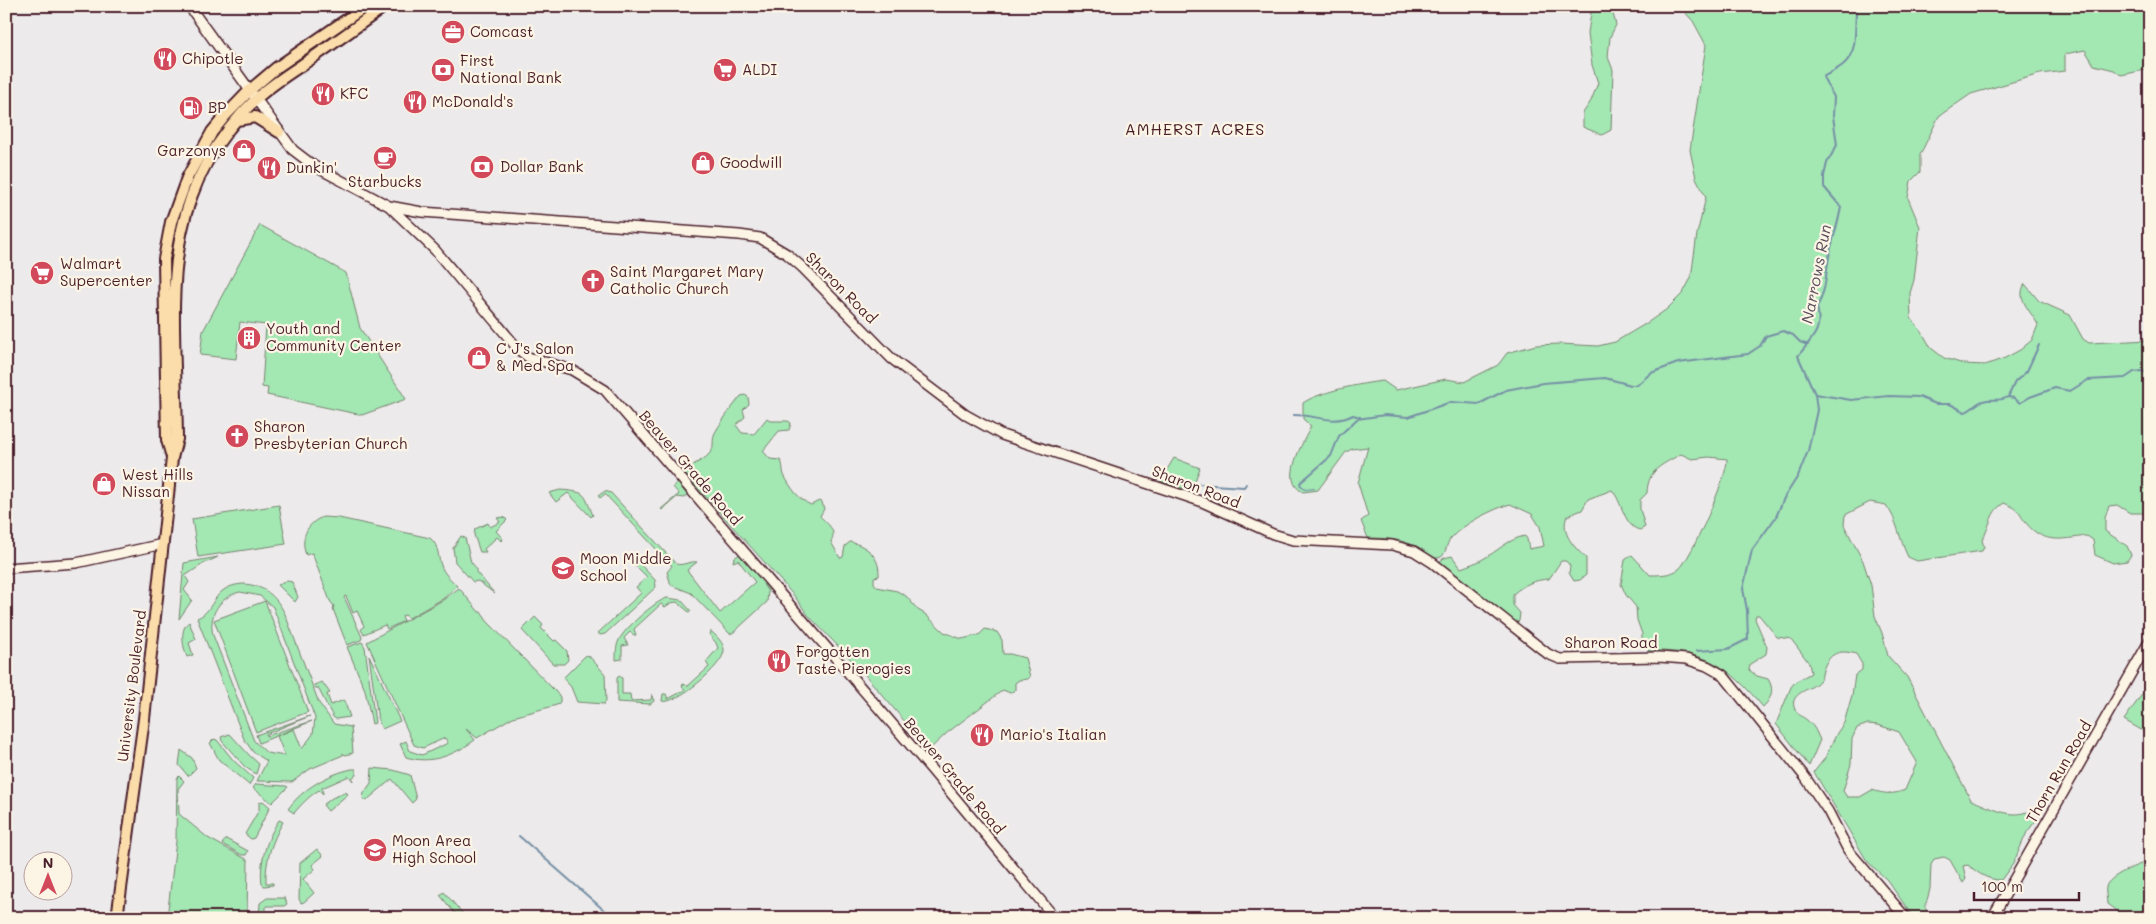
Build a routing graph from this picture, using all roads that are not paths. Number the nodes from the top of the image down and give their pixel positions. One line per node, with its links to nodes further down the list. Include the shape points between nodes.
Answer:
1 (189, 6): 4 (street, Beaver Grade Road)
2 (366, 6): 4 (main road, University Boulevard, via 276,68)
3 (385, 6): 4 (main road, University Boulevard, via 273,84)
4 (253, 94): 5 (main road, University Boulevard); 6 (street, Beaver Grade Road); 8 (main road, University Boulevard, via 225,116 203,146 181,192 168,238 164,283 167,440)
5 (236, 120): 6 (main road, via 255,117); 8 (main road, University Boulevard, via 220,140 202,173 179,238 173,300 177,439)
6 (280, 132): 7 (street, Beaver Grade Road, via 293,150 314,166)
7 (389, 206): 13 (street, Beaver Grade Road, via 435,250 519,350 528,357 572,370 605,390); 14 (street, Sharon Road, via 422,212 760,238 803,268 892,359 966,415 1002,435 1200,501 1272,534 1293,540 1379,543 1414,550 1548,654 1560,659 1660,657 1686,659 1708,666 1723,675 1788,756 1828,811 1848,850)
8 (172, 458): 9 (main road, University Boulevard)
9 (163, 544): 10 (street, via 82,562); 12 (main road, University Boulevard, via 144,719)
10 (6, 568)
11 (2150, 640): 15 (street, Thorn Run Road)
12 (117, 918)
13 (1056, 918)
14 (1906, 918)
15 (1992, 918)

